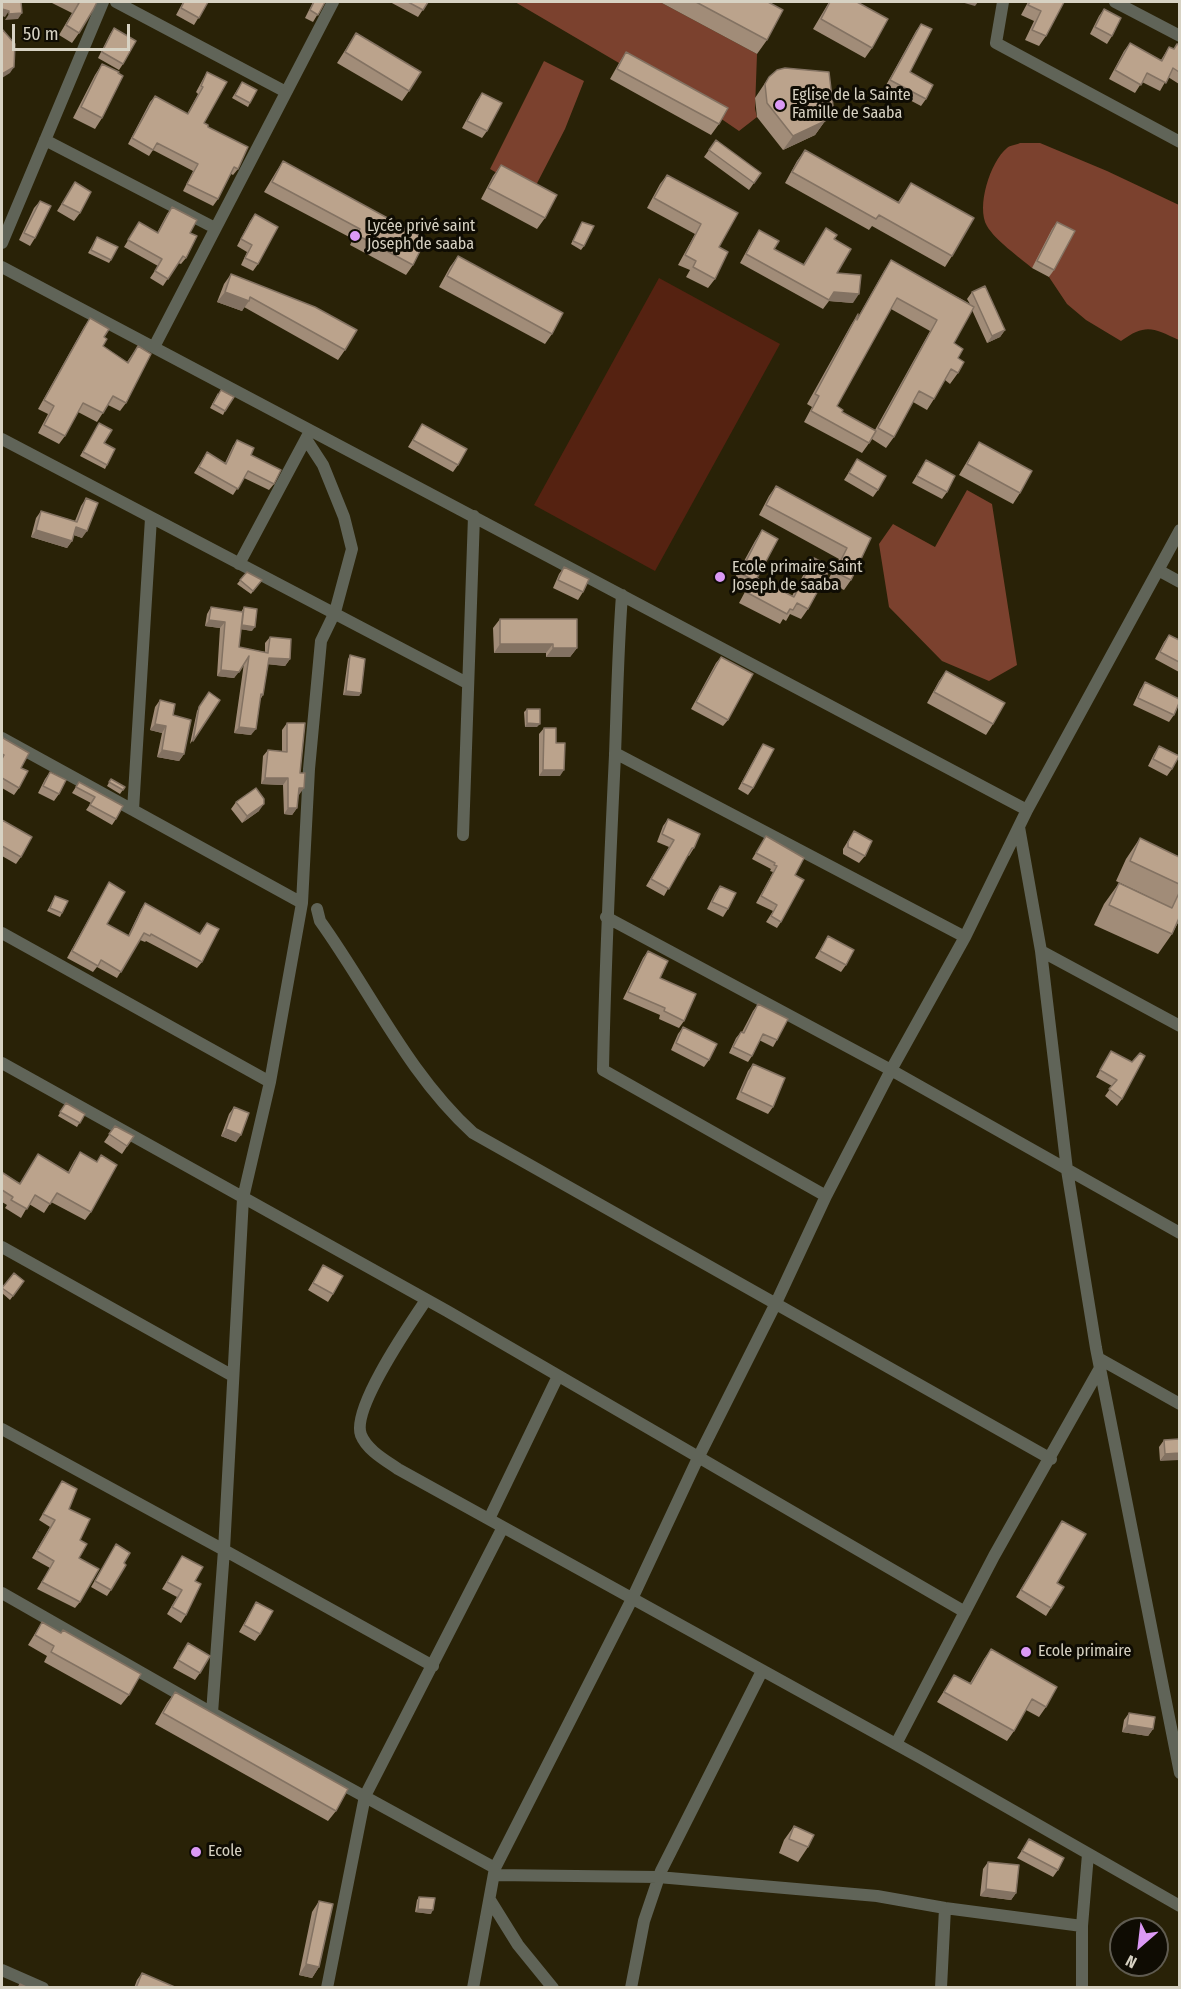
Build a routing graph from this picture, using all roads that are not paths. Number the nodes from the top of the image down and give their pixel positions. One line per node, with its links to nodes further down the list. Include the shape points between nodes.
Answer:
1 (103, 2): 8 (street)
2 (116, 2): 7 (street)
3 (333, 2): 7 (street)
4 (1003, 2): 9 (street, via 996,43)
5 (1115, 2): 6 (street)
6 (1179, 36)
7 (286, 92): 10 (street)
8 (45, 140): 10 (street); 11 (street)
9 (1179, 142)
10 (215, 228): 13 (street)
11 (2, 237)
12 (2, 267): 13 (street)
13 (154, 347): 14 (street)
14 (308, 434): 16 (street); 19 (street); 23 (street, via 344,517 352,549)
15 (2, 439): 17 (street)
16 (474, 516): 22 (street); 24 (street)
17 (151, 518): 19 (street); 27 (street)
18 (1179, 530): 20 (street)
19 (239, 564): 23 (street)
20 (1158, 570): 21 (street); 28 (street)
21 (1179, 582)
22 (622, 595): 26 (street); 28 (street)
23 (335, 612): 24 (street); 31 (street, via 321,641)
24 (467, 683): 30 (street)
25 (2, 738): 27 (street)
26 (615, 753): 33 (street); 35 (street)
27 (133, 810): 31 (street)
28 (1027, 810): 29 (street)
29 (1019, 827): 35 (street); 36 (street)
30 (463, 835)
31 (302, 903): 40 (street)
32 (317, 909): 47 (street, via 320,921 415,1069 473,1133)
33 (606, 917): 39 (street); 42 (street, via 603,1070)
34 (2, 933): 40 (street)
35 (965, 937): 39 (street)
36 (1041, 951): 37 (street); 41 (street)
37 (1179, 1026)
38 (2, 1062): 43 (street)
39 (891, 1071): 41 (street); 42 (street)
40 (270, 1082): 43 (street)
41 (1067, 1170): 44 (street); 48 (street)
42 (826, 1196): 47 (street)
43 (243, 1198): 46 (street); 49 (street)
44 (1179, 1233)
45 (2, 1247): 49 (street)
46 (426, 1300): 50 (street); 55 (street, via 375,1384 359,1428 366,1444 378,1454)
47 (776, 1303): 53 (street); 54 (street)
48 (1099, 1363): 51 (street); 54 (street); 65 (street)
49 (233, 1376): 57 (street)
50 (558, 1376): 53 (street); 55 (street)
51 (1179, 1404)
52 (2, 1429): 57 (street)
53 (698, 1458): 59 (street); 60 (street)
54 (1051, 1458): 60 (street)
55 (489, 1519): 56 (street)
56 (503, 1527): 59 (street); 61 (street)
57 (224, 1550): 61 (street); 63 (street)
58 (2, 1593): 63 (street)
59 (632, 1599): 62 (street); 68 (street)
60 (965, 1612): 64 (street)
61 (433, 1666): 66 (street)
62 (762, 1671): 64 (street); 69 (street)
63 (212, 1713): 66 (street)
64 (896, 1744): 67 (street)
65 (1179, 1773)
66 (364, 1796): 68 (street); 76 (street)
67 (1088, 1854): 71 (street); 73 (street)
68 (494, 1872): 69 (street); 70 (street)
69 (658, 1877): 72 (street, via 877,1896); 79 (street, via 644,1921)
70 (490, 1900): 77 (street); 78 (street, via 518,1945)
71 (1179, 1906)
72 (945, 1908): 73 (street); 80 (street)
73 (1082, 1926): 81 (street)
74 (2, 1970): 75 (street)
75 (43, 1988)
76 (327, 1988)
77 (473, 1988)
78 (553, 1988)
79 (631, 1988)
80 (941, 1988)
81 (1082, 1988)

